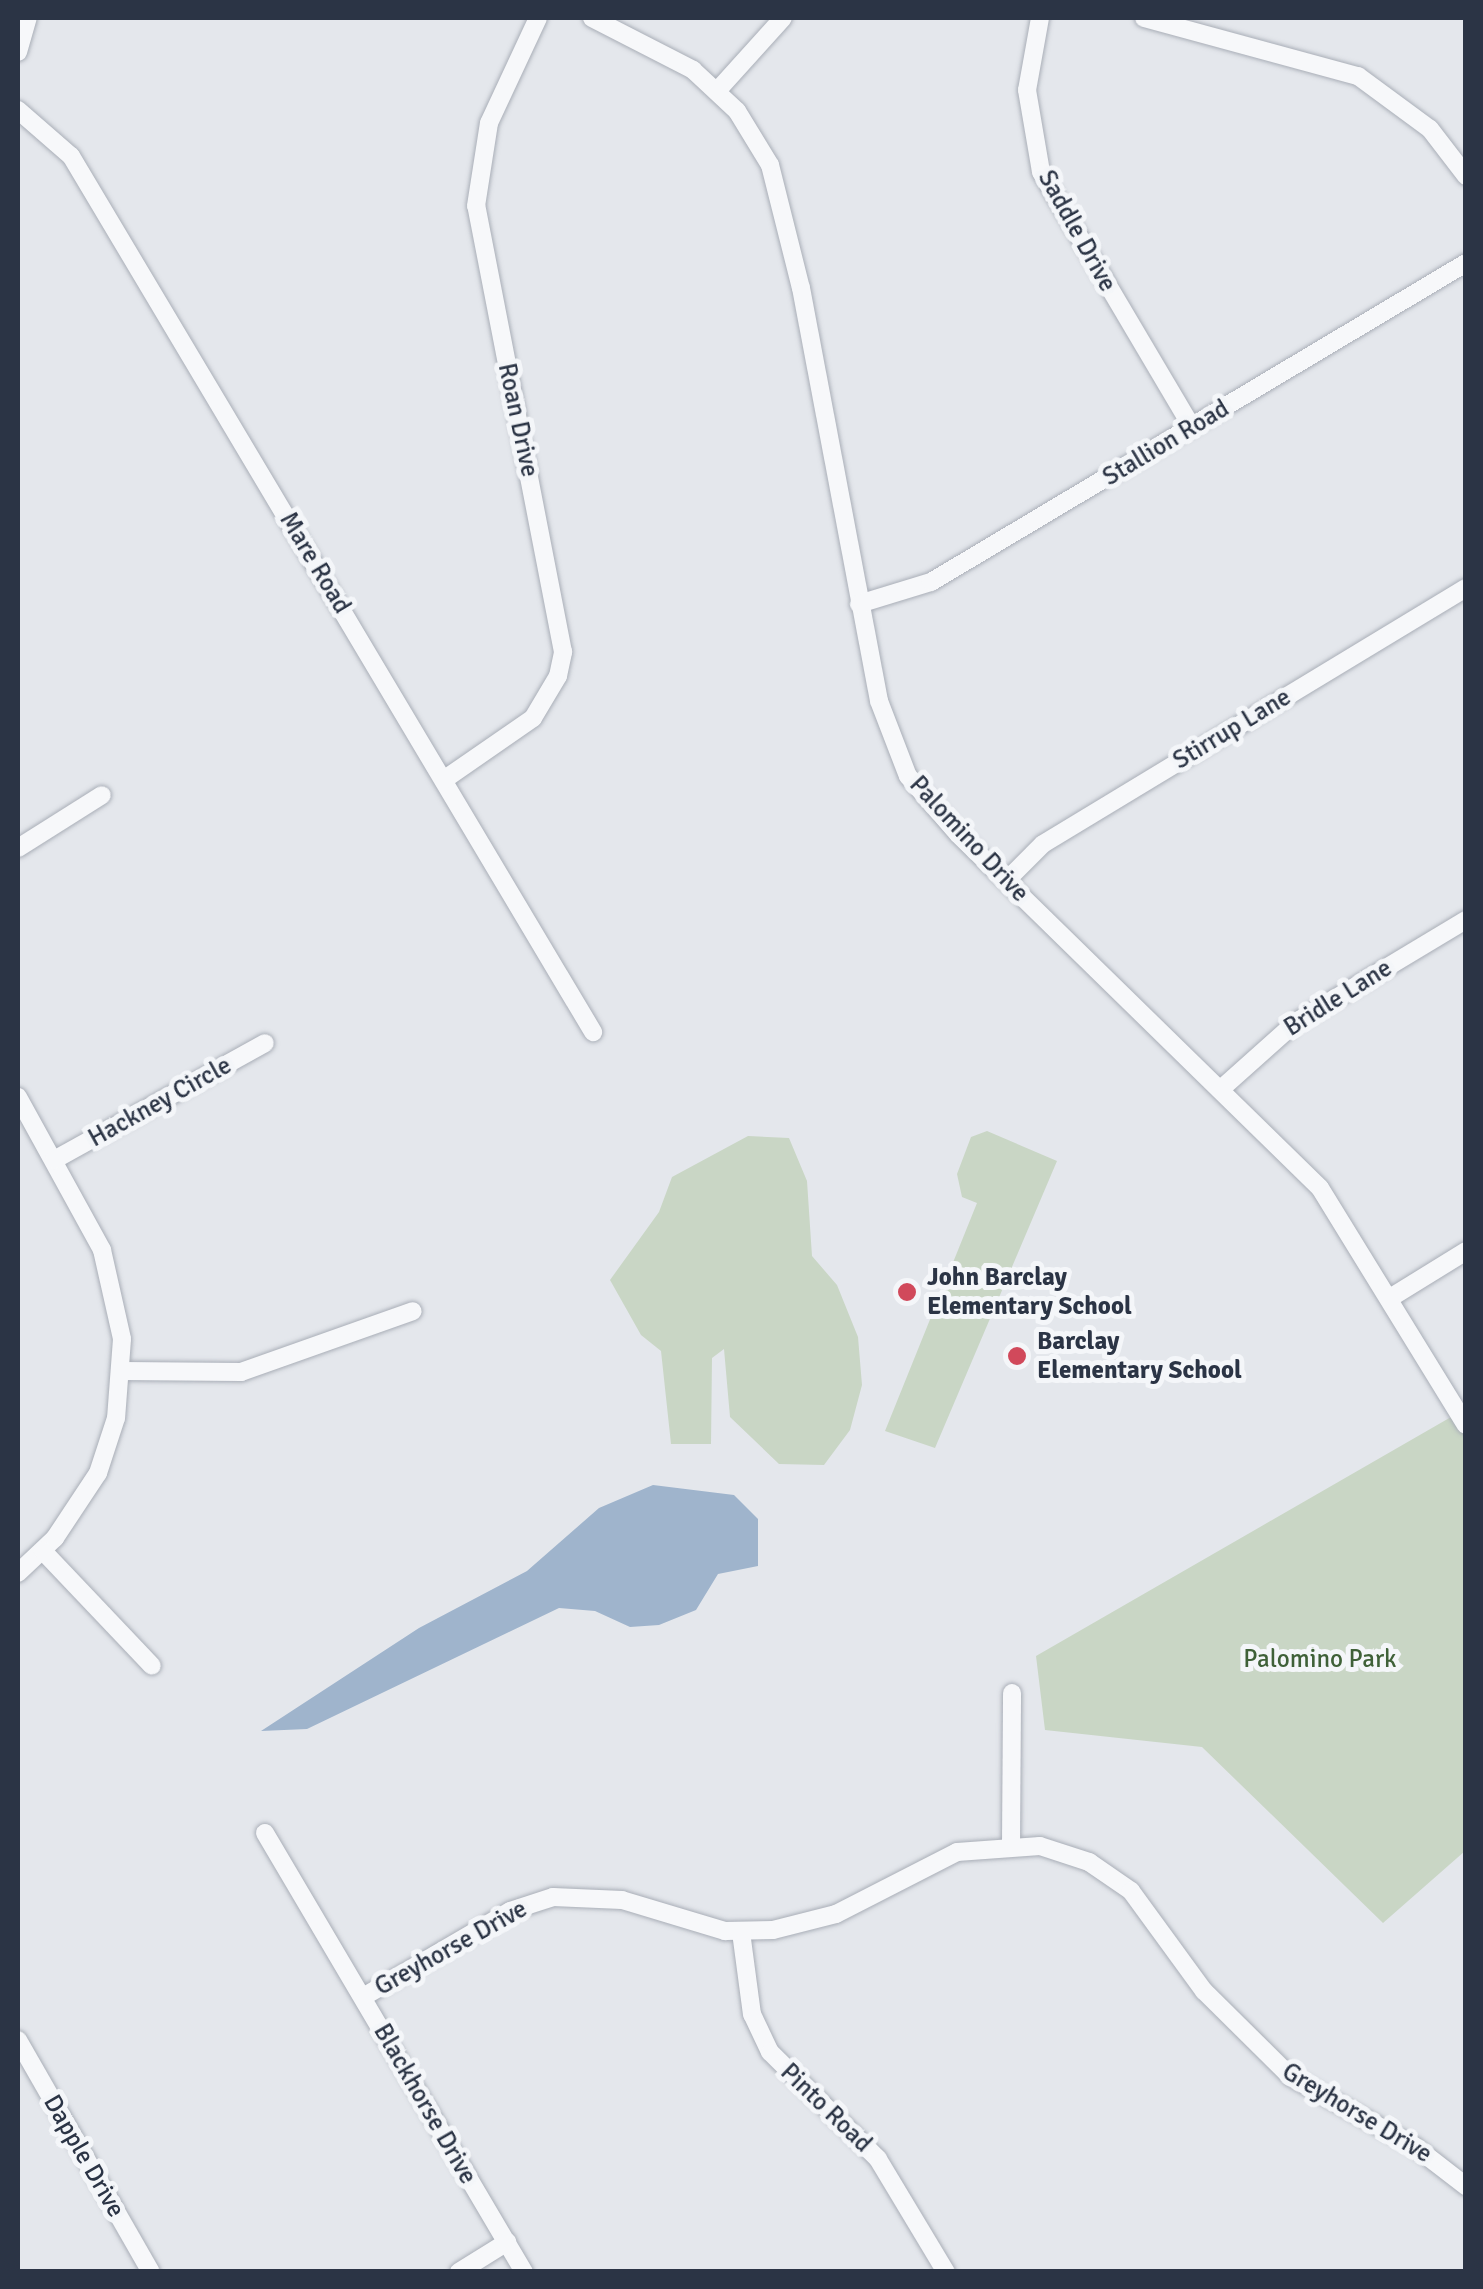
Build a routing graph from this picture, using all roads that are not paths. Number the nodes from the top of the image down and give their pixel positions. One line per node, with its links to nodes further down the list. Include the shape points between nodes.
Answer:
1 (28, 18): 7 (street)
2 (538, 18): 15 (street, Roan Drive, via 490,123 476,206 563,652 553,688 533,718)
3 (592, 18): 8 (street, Palomino Drive, via 662,50)
4 (783, 18): 8 (street)
5 (1040, 18): 12 (street, Saddle Drive, via 1026,90 1041,172)
6 (1144, 18): 10 (street, via 1358,76 1430,129)
7 (18, 52)
8 (718, 91): 14 (street, Palomino Drive, via 755,137 781,195)
9 (18, 110): 15 (street, Mare Road, via 71,156)
10 (1466, 176)
11 (1466, 264): 12 (street, Stallion Road)
12 (1192, 427): 14 (street, Stallion Road, via 931,582)
13 (1466, 588): 18 (street, Stirrup Lane, via 1043,844)
14 (859, 604): 18 (street, Palomino Drive, via 879,701 900,762 924,798)
15 (444, 779): 20 (street, Mare Road)
16 (102, 795): 17 (street)
17 (18, 848)
18 (1006, 881): 22 (street, Palomino Drive)
19 (1466, 920): 22 (street, Bridle Lane, via 1296,1022)
20 (594, 1032)
21 (266, 1043): 24 (street, Hackney Circle)
22 (1221, 1089): 26 (street, Palomino Drive, via 1320,1188)
23 (18, 1097): 24 (street)
24 (54, 1160): 28 (street, via 94,1232 114,1288)
25 (1466, 1251): 26 (street)
26 (1390, 1298): 29 (street, Palomino Drive)
27 (413, 1311): 28 (street, via 241,1372)
28 (122, 1371): 30 (street, via 98,1473)
29 (1466, 1425)
30 (43, 1551): 31 (street); 32 (street)
31 (18, 1573)
32 (152, 1666)
33 (1012, 1693): 35 (street)
34 (266, 1833): 37 (street, Blackhorse Drive)
35 (1012, 1844): 36 (street, Greyhorse Drive, via 933,1861 805,1924); 39 (street, Greyhorse Drive, via 1065,1852 1111,1875 1149,1910 1204,1991 1274,2062 1414,2146)
36 (741, 1932): 37 (street, Greyhorse Drive, via 694,1926 622,1900 553,1897 510,1911); 44 (street, Pinto Road, via 750,2004 770,2052 878,2159)
37 (363, 1997): 40 (street, Blackhorse Drive)
38 (18, 2040): 41 (street, Dapple Drive)
39 (1466, 2186)
40 (508, 2242): 42 (street); 43 (street, Blackhorse Drive)
41 (152, 2272)
42 (459, 2272)
43 (524, 2272)
44 (946, 2272)

